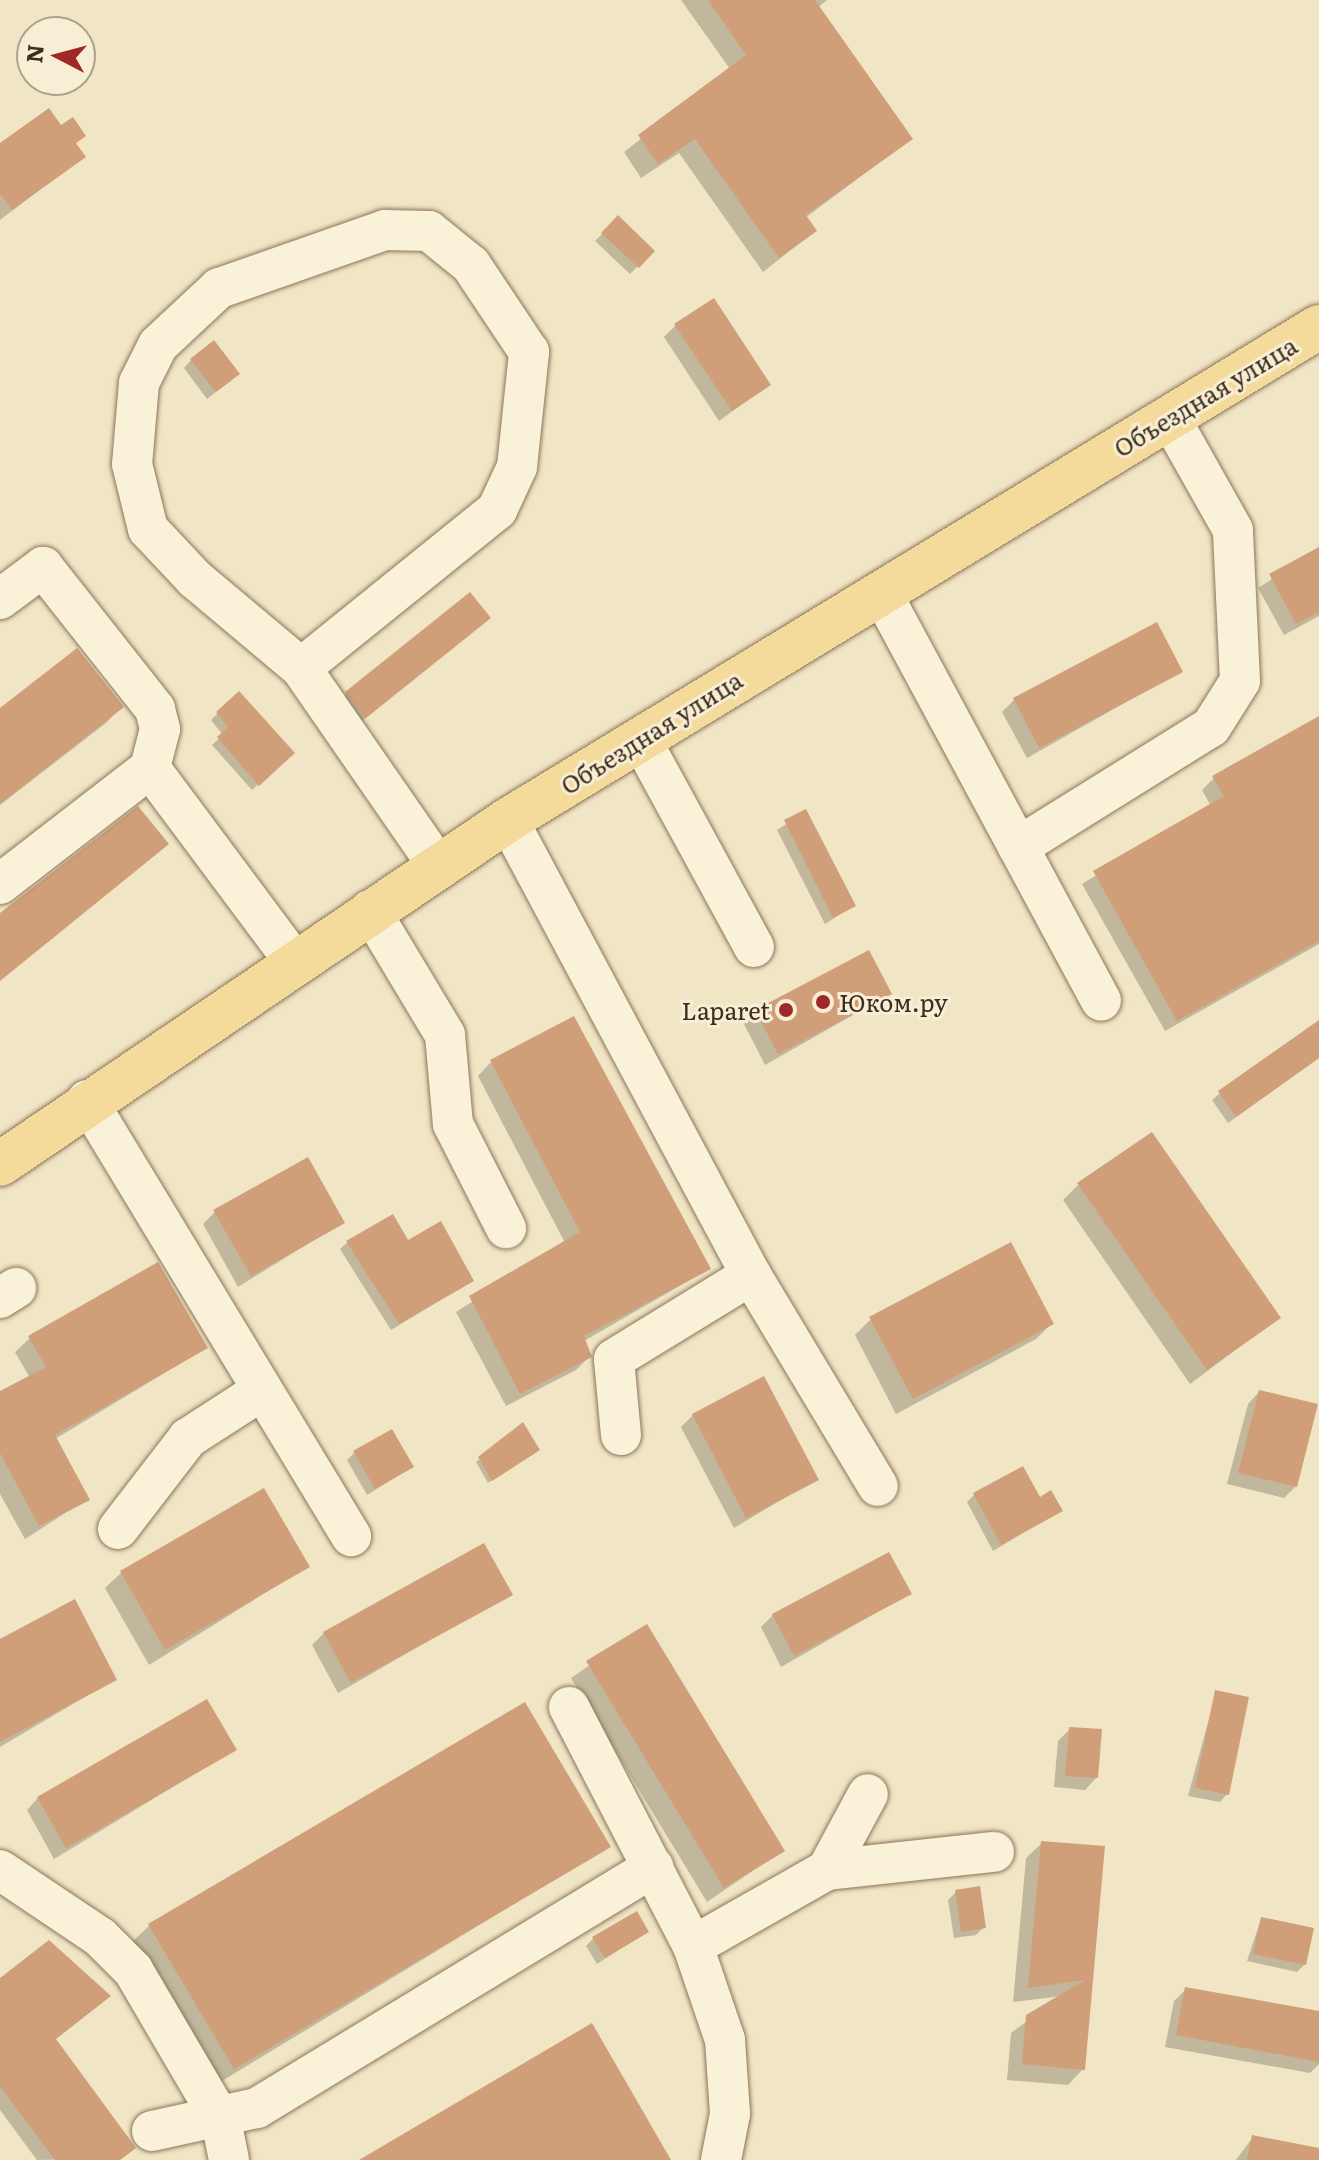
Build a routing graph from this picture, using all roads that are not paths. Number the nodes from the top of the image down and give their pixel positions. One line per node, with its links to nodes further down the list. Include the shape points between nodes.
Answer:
1 (1319, 327): 2 (main road, Объездная улица)
2 (1170, 418): 3 (main road, Объездная улица); 9 (street, via 1233,530 1240,681 1211,727)
3 (881, 592): 6 (main road, Объездная улица); 9 (street)
4 (0, 599): 7 (street, via 43,567 155,709 160,729)
5 (301, 668): 5 (street, via 195,579 148,529 132,464 139,383 158,345 219,288 385,230 429,231 471,265 529,352 517,467 497,510); 10 (street)
6 (640, 738): 8 (main road, Объездная улица); 13 (street)
7 (150, 768): 11 (street); 14 (street)
8 (508, 820): 10 (main road, Объездная улица); 19 (street)
9 (1018, 847): 15 (street)
10 (438, 866): 12 (main road, Объездная улица)
11 (0, 884)
12 (370, 910): 14 (main road, Объездная улица); 18 (street, via 445,1035 453,1124)
13 (754, 947)
14 (293, 960): 16 (main road, Объездная улица)
15 (1101, 1000)
16 (87, 1100): 17 (main road, Объездная улица); 20 (street, via 141,1213)
17 (0, 1164)
18 (506, 1228)
19 (751, 1275): 21 (street, via 614,1359); 22 (street)
20 (261, 1391): 23 (street, via 188,1438); 24 (street)
21 (621, 1435)
22 (878, 1486)
23 (118, 1529)
24 (351, 1536)
25 (569, 1707): 28 (street)
26 (868, 1794): 30 (street)
27 (994, 1852): 30 (street)
28 (653, 1867): 31 (street); 32 (street, via 257,2108)
29 (0, 1870): 32 (street, via 120,1954)
30 (827, 1870): 31 (street)
31 (693, 1946): 35 (street, via 731,2077)
32 (221, 2120): 33 (street); 34 (street)
33 (152, 2131)
34 (229, 2160)
35 (721, 2160)

